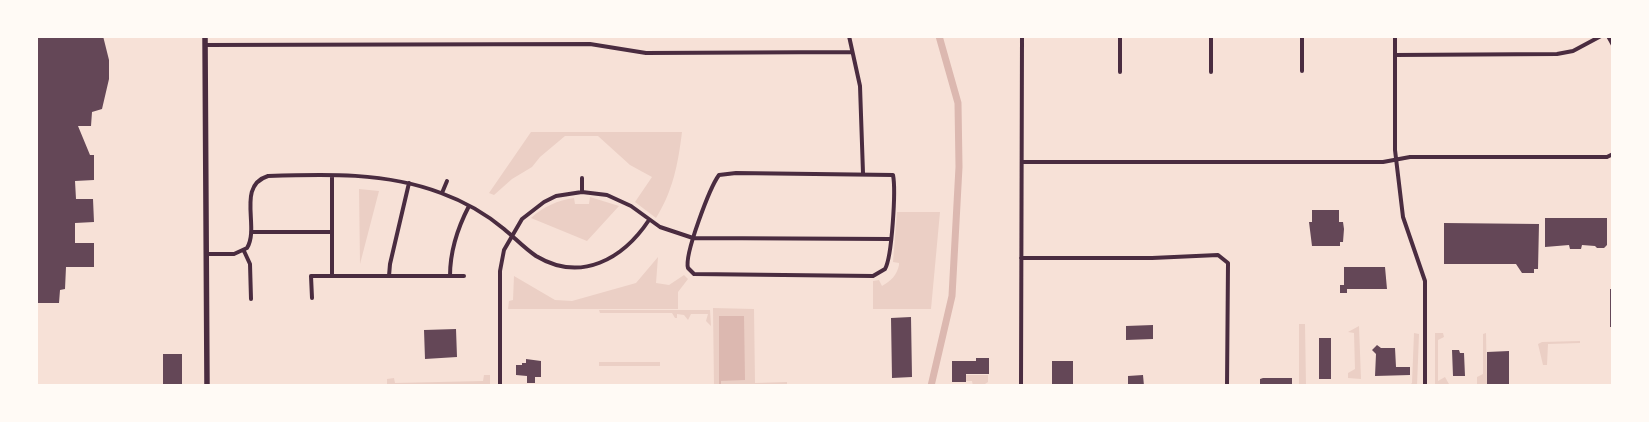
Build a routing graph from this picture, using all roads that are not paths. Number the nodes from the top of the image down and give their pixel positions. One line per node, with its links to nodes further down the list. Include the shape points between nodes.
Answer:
1 (205, 36): 10 (main road)
2 (849, 36): 12 (street)
3 (1022, 36): 19 (street)
4 (1120, 36): 15 (street)
5 (1211, 36): 16 (street)
6 (1302, 36): 14 (street)
7 (1395, 36): 13 (street)
8 (1601, 36): 13 (street, via 1573,51 1557,54)
9 (1608, 36): 11 (street)
10 (205, 45): 12 (street, via 590,44 646,53); 35 (main road)
11 (1613, 45)
12 (852, 52): 20 (street, via 862,106)
13 (1395, 54): 18 (street)
14 (1302, 70)
15 (1120, 72)
16 (1211, 72)
17 (1613, 154): 18 (street, via 1607,157 1410,157)
18 (1396, 160): 19 (street); 47 (street, via 1403,218 1425,281)
19 (1022, 162): 36 (street)
20 (862, 173): 32 (street, via 719,175); 33 (street, via 893,174 895,189)
21 (332, 176): 24 (street); 29 (street, via 268,176 259,180 252,192); 30 (street)
22 (582, 178): 25 (street)
23 (447, 182): 26 (street)
24 (409, 183): 26 (street); 38 (street)
25 (582, 192): 28 (street, via 619,199); 31 (street, via 568,193 544,202 522,219)
26 (442, 193): 27 (street)
27 (469, 206): 31 (street); 39 (street, via 457,233)
28 (649, 220): 31 (street, via 619,254 586,266 568,266 542,259); 32 (street)
29 (251, 232): 30 (street); 34 (street, via 250,244)
30 (332, 232): 37 (street)
31 (511, 235): 44 (street, via 500,272)
32 (693, 238): 33 (street); 33 (street, via 687,264 691,272 698,275 873,276 885,269)
33 (890, 239)
34 (244, 251): 35 (street); 42 (street, via 250,264)
35 (206, 254): 43 (main road)
36 (1021, 258): 45 (street); 46 (street, via 1223,257 1228,263)
37 (332, 276): 38 (street); 41 (street, via 312,276)
38 (389, 276): 39 (street)
39 (450, 276): 40 (street)
40 (464, 276)
41 (312, 298)
42 (251, 299)
43 (207, 386)
44 (500, 386)
45 (1021, 386)
46 (1227, 386)
47 (1425, 386)

